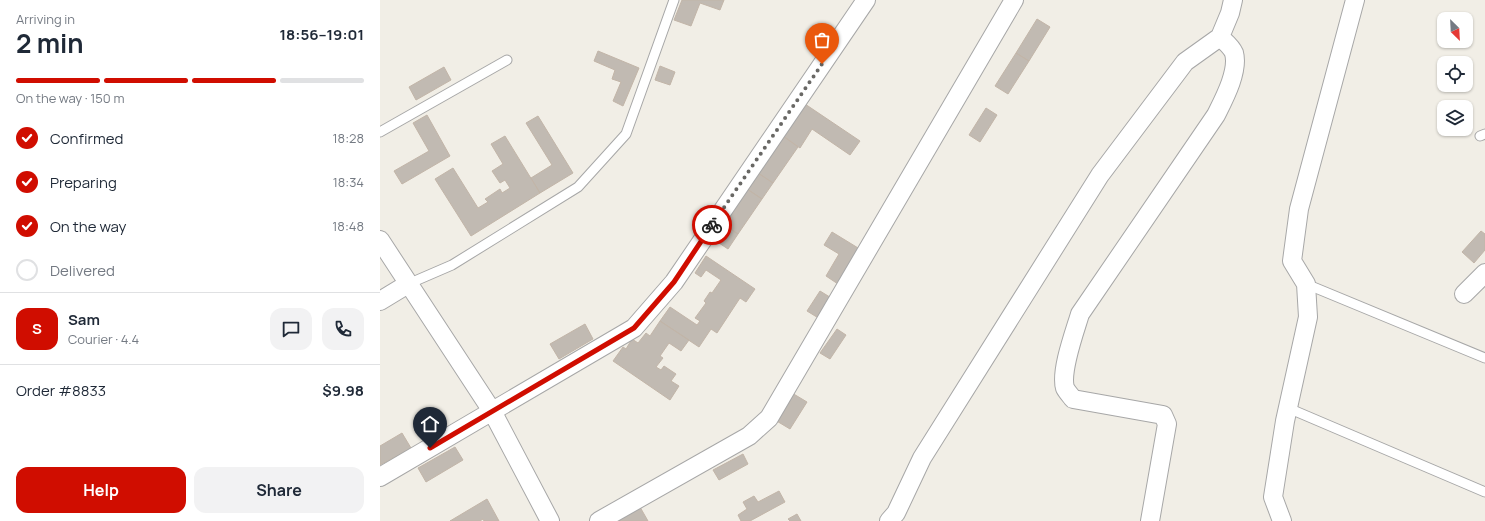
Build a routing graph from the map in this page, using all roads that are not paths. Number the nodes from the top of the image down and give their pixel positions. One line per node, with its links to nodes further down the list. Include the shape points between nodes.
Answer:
1 (674, 0): 11 (lane, via 626,134 578,187 452,265)
2 (866, 0): 17 (street, via 674,282 634,328)
3 (1014, 0): 21 (street, via 769,418 749,436)
4 (1233, 0): 6 (street)
5 (1355, 0): 12 (street, via 1299,209 1292,261)
6 (1220, 37): 22 (street, via 1185,62 1100,175 922,458); 23 (street, via 1229,45 1235,61 1231,83 1216,115 1080,314 1069,346 1065,388 1073,399 1163,415 1167,424)
7 (507, 60): 8 (lane)
8 (380, 132)
9 (380, 240): 11 (street)
10 (1485, 272): 13 (street)
11 (408, 284): 14 (street); 17 (street)
12 (1306, 284): 15 (lane); 16 (street, via 1308,317)
13 (1464, 294)
14 (380, 301)
15 (1485, 358)
16 (1288, 408): 19 (lane); 24 (street, via 1273,497)
17 (492, 411): 18 (street); 20 (street)
18 (380, 478)
19 (1485, 492)
20 (550, 521)
21 (599, 521)
22 (890, 521)
23 (1150, 521)
24 (1282, 521)

